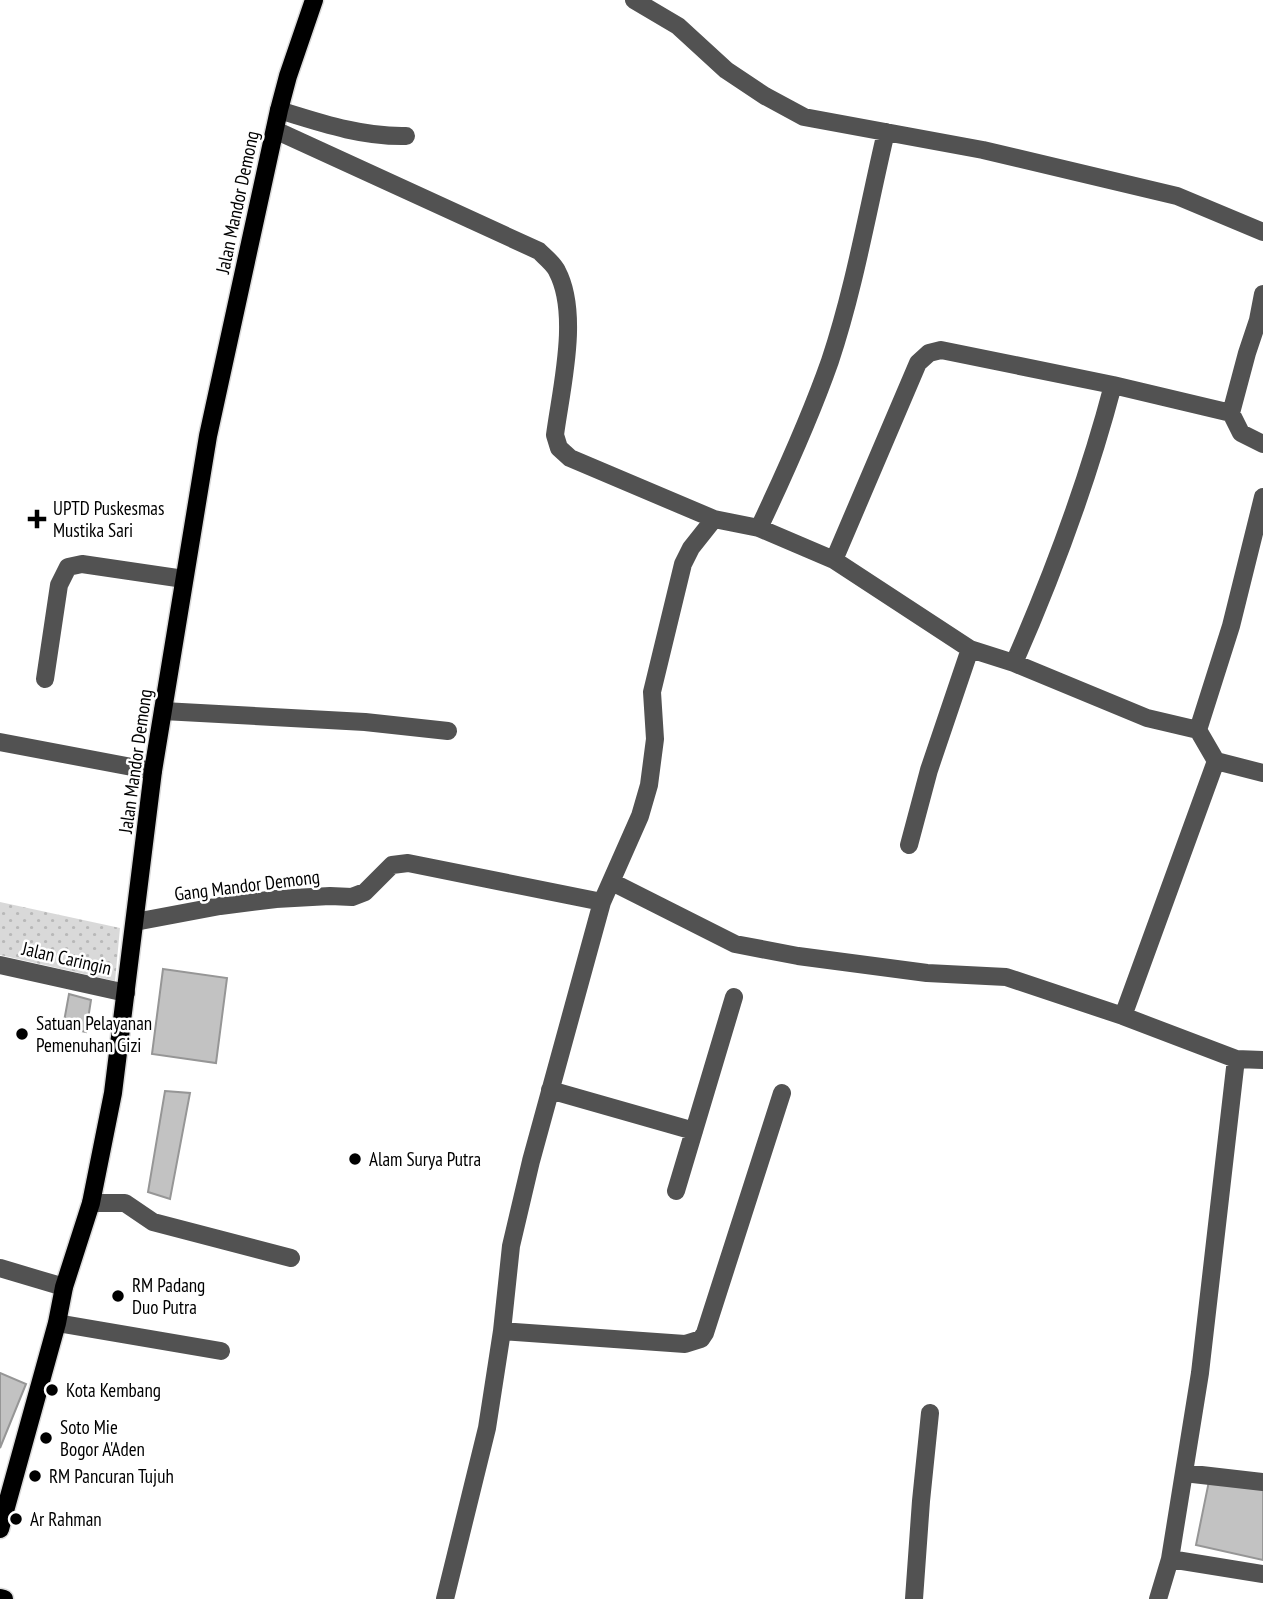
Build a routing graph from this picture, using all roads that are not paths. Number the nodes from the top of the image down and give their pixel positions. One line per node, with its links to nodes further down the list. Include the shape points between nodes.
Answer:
1 (314, 0): 3 (main road, Jalan Mandor Demong)
2 (634, 0): 5 (street, via 678,26 726,70 804,117)
3 (279, 110): 4 (main road, Jalan Mandor Demong); 6 (street, via 331,127)
4 (275, 130): 13 (street, via 539,251 557,270 569,323 555,435 559,448 570,458); 16 (main road, Jalan Mandor Demong, via 208,436)
5 (886, 132): 7 (street, via 1177,195); 14 (street, via 830,360)
6 (406, 136)
7 (1263, 232)
8 (1263, 294): 10 (street)
9 (1113, 385): 10 (street); 15 (street, via 941,350 929,354 918,363); 18 (street, via 1099,440 1041,603)
10 (1231, 413): 11 (street, via 1241,433)
11 (1263, 444)
12 (1263, 497): 21 (street, via 1231,626)
13 (714, 519): 14 (street); 28 (street, via 683,564 652,692 653,766 640,816)
14 (760, 528): 15 (street)
15 (834, 560): 17 (street)
16 (184, 579): 19 (street, via 82,564 68,567 59,585); 20 (main road, Jalan Mandor Demong)
17 (970, 649): 18 (street); 27 (street)
18 (1014, 663): 21 (street, via 1147,718)
19 (45, 678)
20 (163, 710): 22 (street); 25 (main road, Jalan Mandor Demong)
21 (1198, 730): 24 (street)
22 (448, 731)
23 (0, 742): 25 (street)
24 (1216, 761): 26 (street); 34 (street)
25 (153, 771): 30 (main road, Jalan Mandor Demong)
26 (1263, 773)
27 (909, 845)
28 (612, 882): 29 (street); 34 (street, via 735,944 927,973 1006,977)
29 (602, 902): 30 (street, Gang Mandor Demong, via 408,863 392,865 365,892 352,897 276,899); 37 (street)
30 (135, 922): 32 (main road, Jalan Mandor Demong)
31 (0, 965): 32 (street, Jalan Caringin)
32 (126, 993): 41 (main road, Jalan Mandor Demong, via 113,1093)
33 (734, 997): 39 (street)
34 (1123, 1016): 35 (street)
35 (1236, 1059): 36 (street); 49 (street)
36 (1263, 1060)
37 (550, 1090): 39 (street); 46 (street, via 511,1246)
38 (782, 1093): 46 (street, via 701,1339 685,1344)
39 (694, 1131): 40 (street)
40 (676, 1191)
41 (91, 1203): 42 (street, via 125,1203 153,1222); 44 (main road, Jalan Mandor Demong)
42 (291, 1258)
43 (0, 1268): 44 (street)
44 (64, 1287): 45 (main road, Jalan Mandor Demong)
45 (57, 1323): 47 (street); 51 (main road, Jalan Mandor Demong)
46 (502, 1331): 54 (street, via 487,1428)
47 (221, 1351)
48 (930, 1413): 55 (street)
49 (1184, 1473): 50 (street); 52 (street)
50 (1263, 1482)
51 (0, 1529)
52 (1171, 1559): 53 (street); 56 (street)
53 (1263, 1574)
54 (445, 1599)
55 (914, 1599)
56 (1158, 1599)

